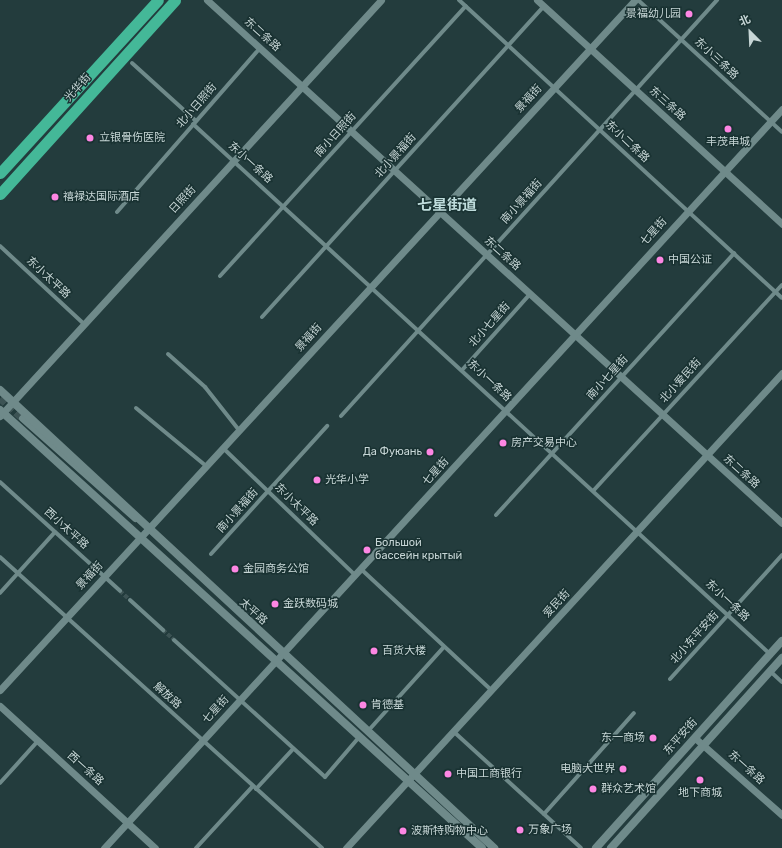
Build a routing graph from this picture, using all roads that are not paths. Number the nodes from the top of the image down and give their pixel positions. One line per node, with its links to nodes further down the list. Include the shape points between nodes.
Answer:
1 (158, 0): 28 (highway, 光华街)
2 (175, 0): 30 (highway, 光华街)
3 (207, 0): 14 (street, 东二条路)
4 (382, 0): 17 (street, 日照街)
5 (459, 0): 10 (street, 东小二条路)
6 (537, 0): 11 (street, 东三条路)
7 (635, 0): 15 (street, 景福街)
8 (638, 0): 12 (street, 东小三条路)
9 (717, 0): 12 (street, 南小景福街)
10 (466, 6): 13 (street, 东小二条路); 24 (street, 南小日照街)
11 (544, 6): 13 (street, 北小景福街); 15 (street, 东三条路)
12 (681, 40): 19 (street, 南小景福街); 22 (street, 东小三条路)
13 (508, 46): 18 (street, 东小二条路); 27 (street, 北小景福街)
14 (260, 48): 17 (street, 东二条路); 21 (street, 北小日照街)
15 (590, 49): 18 (street, 景福街); 19 (street, 东三条路)
16 (132, 63): 21 (street, 东小一条路)
17 (302, 87): 24 (street, 东二条路); 26 (street, 日照街)
18 (554, 88): 23 (street, 东小二条路); 34 (street, 景福街)
19 (635, 90): 23 (street, 南小景福街); 29 (street, 东三条路)
20 (782, 109): 22 (street, 七星街)
21 (194, 122): 26 (street, 东小一条路); 33 (street, 北小日照街)
22 (770, 122): 25 (street, 东小三条路); 29 (street, 七星街)
23 (600, 130): 32 (street, 东小二条路); 39 (street, 南小景福街)
24 (352, 132): 27 (street, 东二条路); 31 (street, 南小日照街)
25 (782, 132)
26 (234, 161): 31 (street, 东小一条路); 47 (street, 日照街)
27 (395, 171): 34 (street, 东二条路); 36 (street, 北小景福街)
28 (0, 172)
29 (724, 172): 32 (street, 七星街); 35 (street, 东三条路)
30 (0, 194)
31 (284, 206): 36 (street, 东小一条路); 40 (street, 南小日照街)
32 (688, 211): 38 (street, 东小二条路); 49 (street, 七星街)
33 (117, 212)
34 (440, 212): 39 (street, 东二条路); 41 (street, 景福街)
35 (782, 224)
36 (328, 245): 41 (street, 东小一条路); 46 (street, 北小景福街)
37 (0, 246): 47 (street, 东小太平路)
38 (734, 253): 43 (street, 东小二条路); 53 (street, 南小七星街)
39 (487, 255): 44 (street, 东二条路); 48 (street, 南小景福街)
40 (220, 276)
41 (372, 285): 48 (street, 东小一条路); 62 (street, 景福街)
42 (782, 285): 43 (street, 北小爱民街)
43 (776, 292): 45 (street, 东小二条路); 59 (street, 北小爱民街)
44 (530, 294): 49 (street, 东二条路); 51 (street, 北小七星街)
45 (782, 298)
46 (262, 317)
47 (84, 324): 55 (street, 日照街)
48 (420, 329): 51 (street, 东小一条路); 60 (street, 南小景福街)
49 (575, 335): 53 (street, 东二条路); 57 (street, 七星街)
50 (168, 354): 62 (street, via 205,387)
51 (463, 369): 57 (street, 东小一条路)
52 (782, 373): 65 (street, 爱民街)
53 (621, 377): 59 (street, 东二条路); 64 (street, 南小七星街)
54 (0, 390): 55 (main road, 太平路)
55 (13, 401): 58 (street, 日照街); 71 (main road, 太平路)
56 (136, 408): 66 (street)
57 (508, 411): 64 (street, 东小一条路); 81 (street, 七星街)
58 (1, 413): 73 (main road, 太平路)
59 (663, 415): 65 (street, 东二条路); 68 (street, 北小爱民街)
60 (341, 416)
61 (327, 426): 69 (street, 南小景福街)
62 (239, 430): 63 (street, 景福街)
63 (223, 448): 66 (street, 景福街); 69 (street, 东小太平路)
64 (553, 452): 68 (street, 东小一条路); 70 (street, 南小七星街)
65 (708, 456): 72 (street, 东二条路); 74 (street, 爱民街)
66 (206, 466): 76 (street, 景福街)
67 (0, 482): 75 (street, 西小太平路)
68 (594, 490): 74 (street, 东小一条路)
69 (268, 491): 77 (street, 南小景福街); 81 (street, 东小太平路)
70 (496, 515)
71 (140, 521): 73 (street, via 126,512 21,419 124,514); 76 (main road, 太平路)
72 (782, 523)
73 (133, 528): 76 (main road, 太平路)
74 (638, 531): 86 (street, 东小一条路); 99 (street, 爱民街)
75 (55, 532): 80 (street); 82 (street, 西小太平路)
76 (145, 533): 82 (street, 景福街); 93 (main road, 太平路)
77 (211, 554)
78 (782, 555): 86 (street, 北小东平安街)
79 (0, 557): 80 (street, 解放路)
80 (18, 573): 84 (street); 87 (street, 解放路)
81 (359, 573): 91 (street, 东小太平路); 93 (street, 七星街)
82 (104, 576): 83 (street, 西小太平路); 87 (street, 景福街)
83 (120, 591)
84 (0, 593)
85 (130, 600): 88 (street)
86 (728, 614): 92 (street, 东小一条路); 96 (street, 北小东平安街)
87 (67, 618): 98 (street, 景福街); 107 (street, 解放路)
88 (163, 630)
89 (174, 640): 100 (street)
90 (782, 641): 92 (main road, 东平安街)
91 (444, 647): 99 (street, 东小太平路); 104 (street)
92 (771, 654): 105 (main road, 东平安街)
93 (281, 657): 100 (street, 七星街); 104 (main road, 太平路)
94 (782, 658): 95 (main road, 东平安街)
95 (770, 670): 97 (street); 108 (main road, 东平安街)
96 (670, 679)
97 (782, 682)
98 (0, 690)
99 (491, 690): 103 (street, 爱民街)
100 (240, 701): 107 (street, 七星街); 109 (street)
101 (0, 706): 106 (street, 西一条路)
102 (634, 713): 113 (street)
103 (453, 731): 110 (street, 爱民街); 113 (street)
104 (364, 734): 109 (street, via 325,777); 110 (main road, 太平路)
105 (695, 738): 108 (street, 东一条路); 124 (main road, 东平安街)
106 (38, 741): 111 (street); 115 (street, 西一条路)
107 (203, 741): 112 (street, 解放路); 115 (street, 七星街)
108 (704, 745): 114 (street, 东一条路); 125 (main road, 东平安街)
109 (293, 749): 112 (street)
110 (411, 776): 120 (street, 爱民街); 121 (main road, 太平路); 122 (main road, 太平路)
111 (0, 782)
112 (254, 787): 118 (street); 119 (street, 解放路)
113 (544, 814): 123 (street)
114 (782, 815)
115 (127, 823): 116 (street, 七星街); 117 (street, 西一条路)
116 (104, 848)
117 (155, 848)
118 (196, 848)
119 (322, 848)
120 (346, 848)
121 (482, 848)
122 (494, 848)
123 (581, 848)
124 (596, 848)
125 (611, 848)

